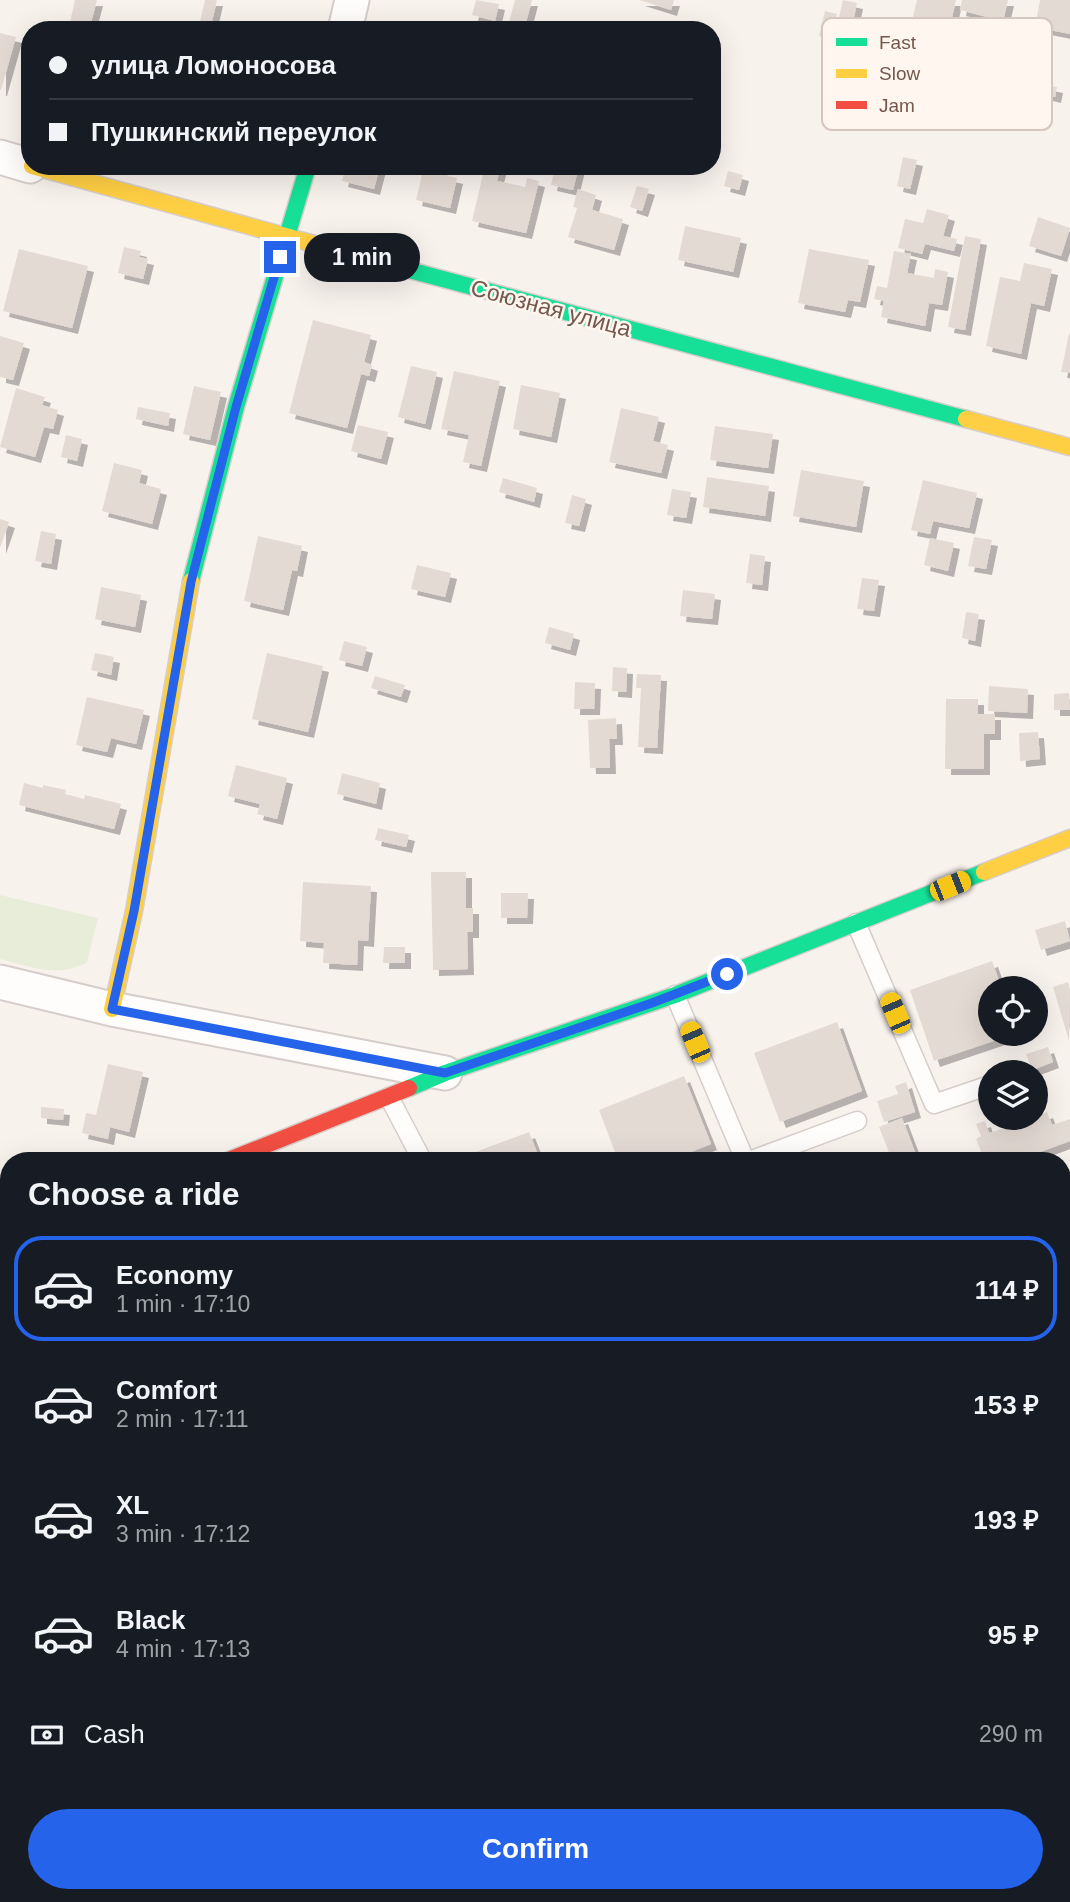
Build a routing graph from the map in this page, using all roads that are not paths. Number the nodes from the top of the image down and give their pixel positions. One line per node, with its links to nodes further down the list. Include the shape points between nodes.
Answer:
1 (352, 0): 2 (street)
2 (347, 21)
3 (0, 157): 4 (street, Союзная улица)
4 (21, 163)
5 (64, 175): 7 (street, Союзная улица)
6 (304, 175): 7 (street)
7 (286, 236): 8 (street, Союзная улица); 13 (street, via 191,582 134,911)
8 (1070, 447)
9 (1069, 843): 10 (street)
10 (856, 923): 12 (street); 15 (lane, via 934,1104)
11 (0, 982): 13 (street)
12 (675, 995): 14 (street); 20 (lane)
13 (112, 1009): 14 (street)
14 (445, 1073): 16 (street)
15 (978, 1089)
16 (389, 1097): 18 (street); 19 (lane)
17 (858, 1122): 21 (lane)
18 (249, 1152)
19 (418, 1152)
20 (742, 1152)
21 (774, 1152)

